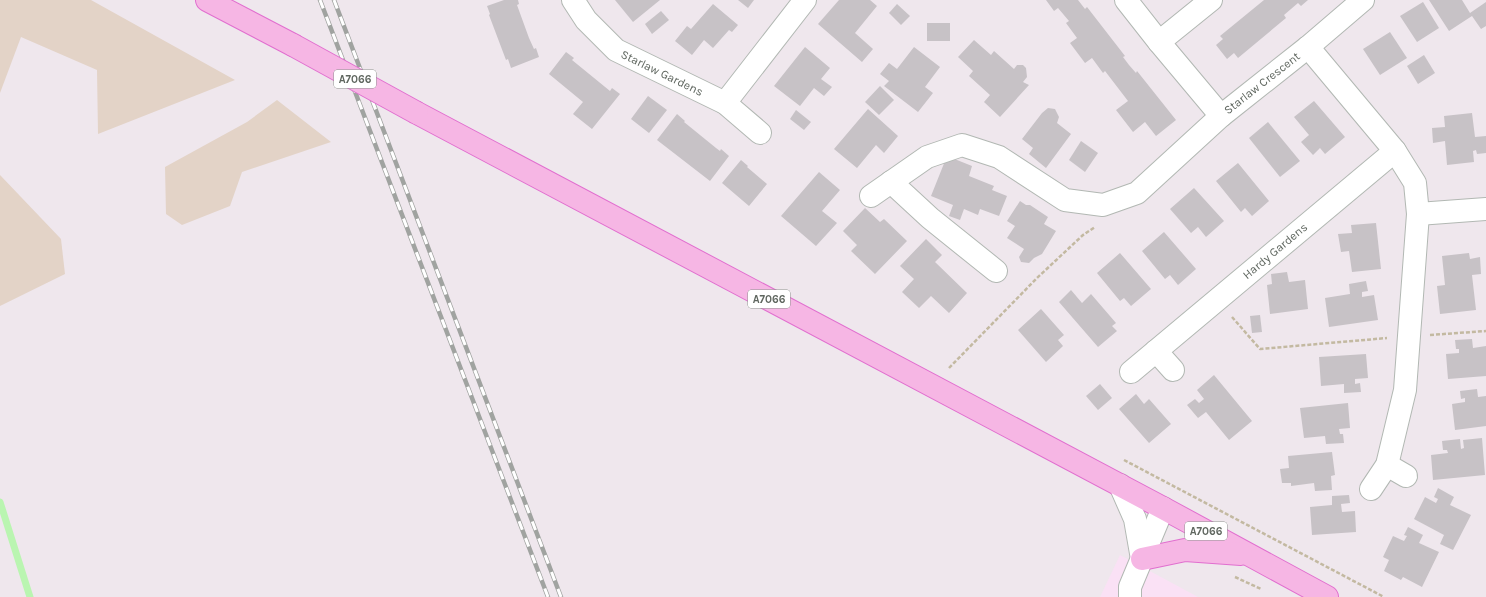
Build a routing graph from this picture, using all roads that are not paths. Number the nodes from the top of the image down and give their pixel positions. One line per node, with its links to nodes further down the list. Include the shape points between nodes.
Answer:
1 (207, 0): 23 (main road, A7066, bridge)
2 (573, 0): 9 (street, Starlaw Gardens, via 586,20 616,50)
3 (805, 0): 9 (street)
4 (1126, 0): 7 (street, Starlaw Crescent)
5 (1211, 0): 7 (street)
6 (1363, 0): 8 (street, Starlaw Crescent)
7 (1159, 42): 10 (street, Starlaw Crescent)
8 (1308, 47): 10 (street, Starlaw Crescent); 12 (street)
9 (725, 103): 11 (street, Starlaw Gardens)
10 (1221, 116): 13 (street, via 1137,193 1102,205 1065,200 998,157 962,145 927,157)
11 (760, 133)
12 (1395, 151): 16 (street, via 1415,183); 18 (street, Hardy Gardens)
13 (891, 182): 14 (street); 17 (street, via 930,218)
14 (871, 196)
15 (1486, 209): 16 (street)
16 (1418, 214): 21 (street, via 1405,390)
17 (996, 271)
18 (1156, 351): 19 (street); 20 (street, Hardy Gardens)
19 (1172, 370)
20 (1131, 372)
21 (1387, 465): 22 (street); 24 (street)
22 (1406, 476)
23 (1120, 485): 25 (main road, A7066); 27 (street, via 1135,519)
24 (1371, 490)
25 (1163, 508): 26 (main road, A7066); 27 (street)
26 (1249, 555): 27 (main road, via 1185,550); 29 (main road, A7066)
27 (1142, 560): 28 (street, via 1130,587)
28 (1130, 597)
29 (1327, 597)

